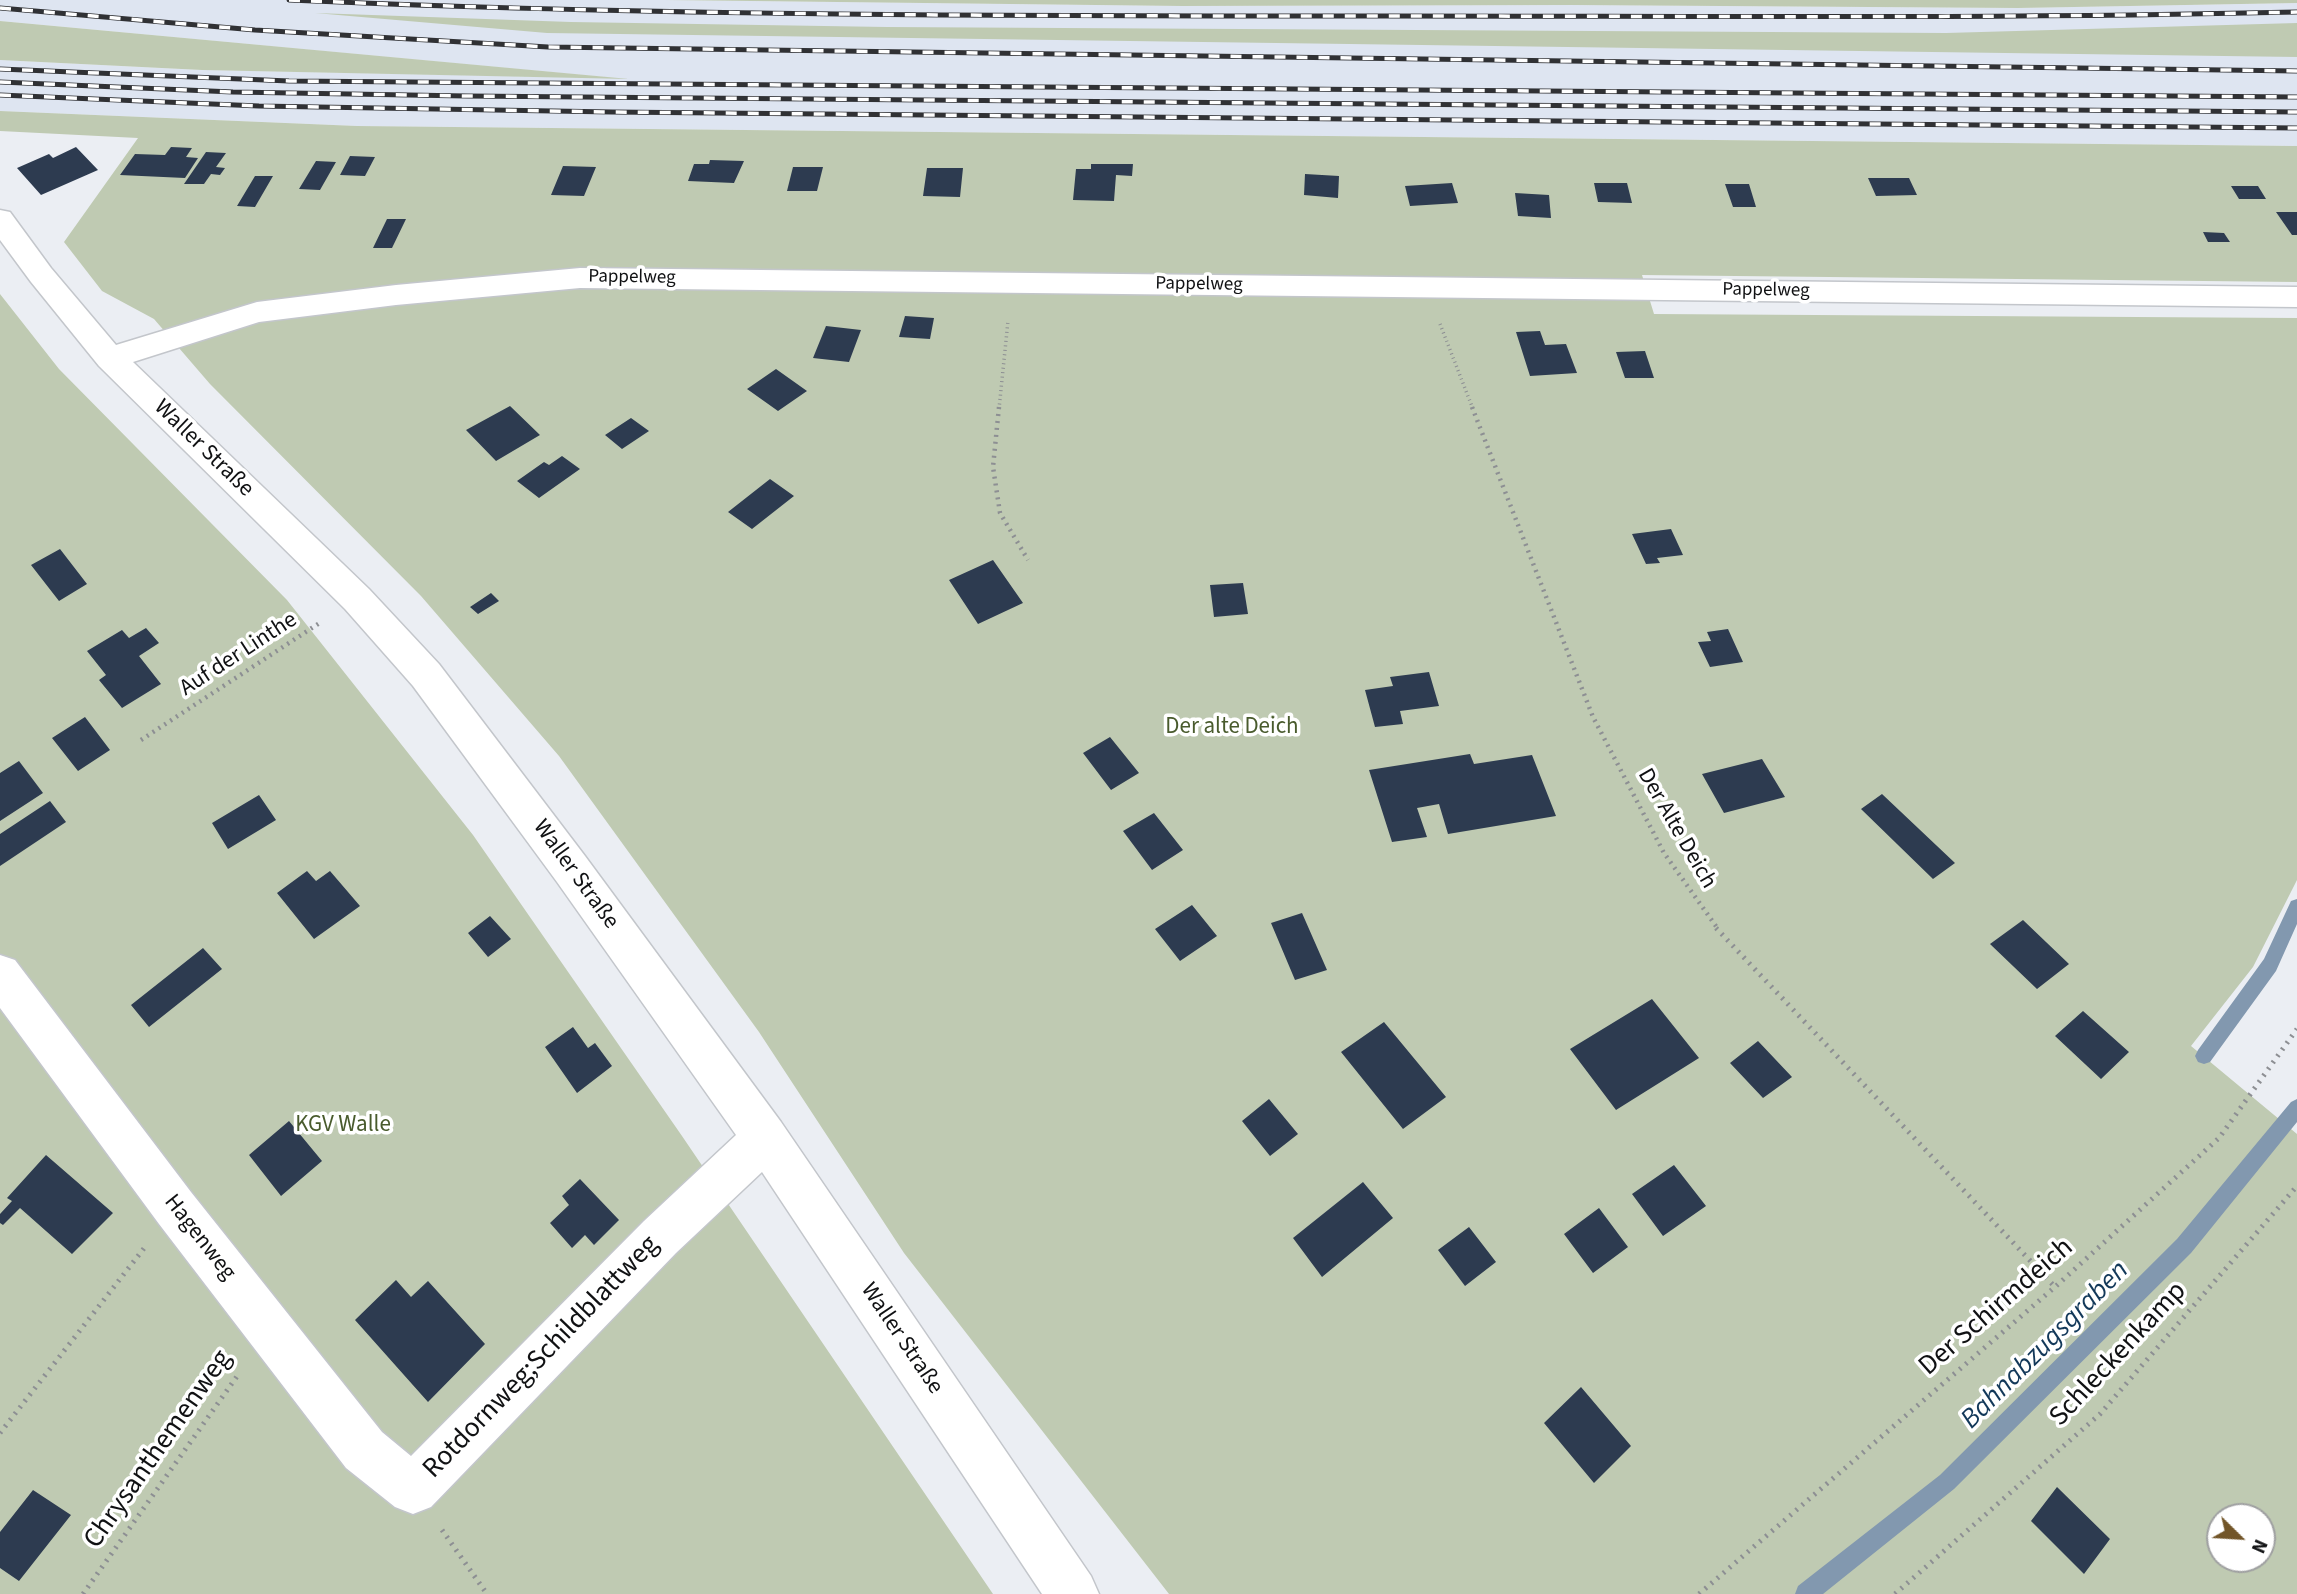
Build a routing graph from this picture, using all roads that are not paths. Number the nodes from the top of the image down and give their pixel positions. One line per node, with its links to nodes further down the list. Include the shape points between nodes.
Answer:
1 (0, 219): 3 (street, Waller Straße)
2 (2297, 297): 3 (street, Pappelweg, via 580,278 257,313)
3 (110, 358): 5 (street, Waller Straße, via 357,599 426,675)
4 (0, 974): 6 (street, Hagenweg, via 364,1450)
5 (765, 1138): 6 (street, Rotdornweg;Schildblattweg, via 660,1237); 7 (street, Waller Straße)
6 (413, 1489)
7 (1073, 1594)

